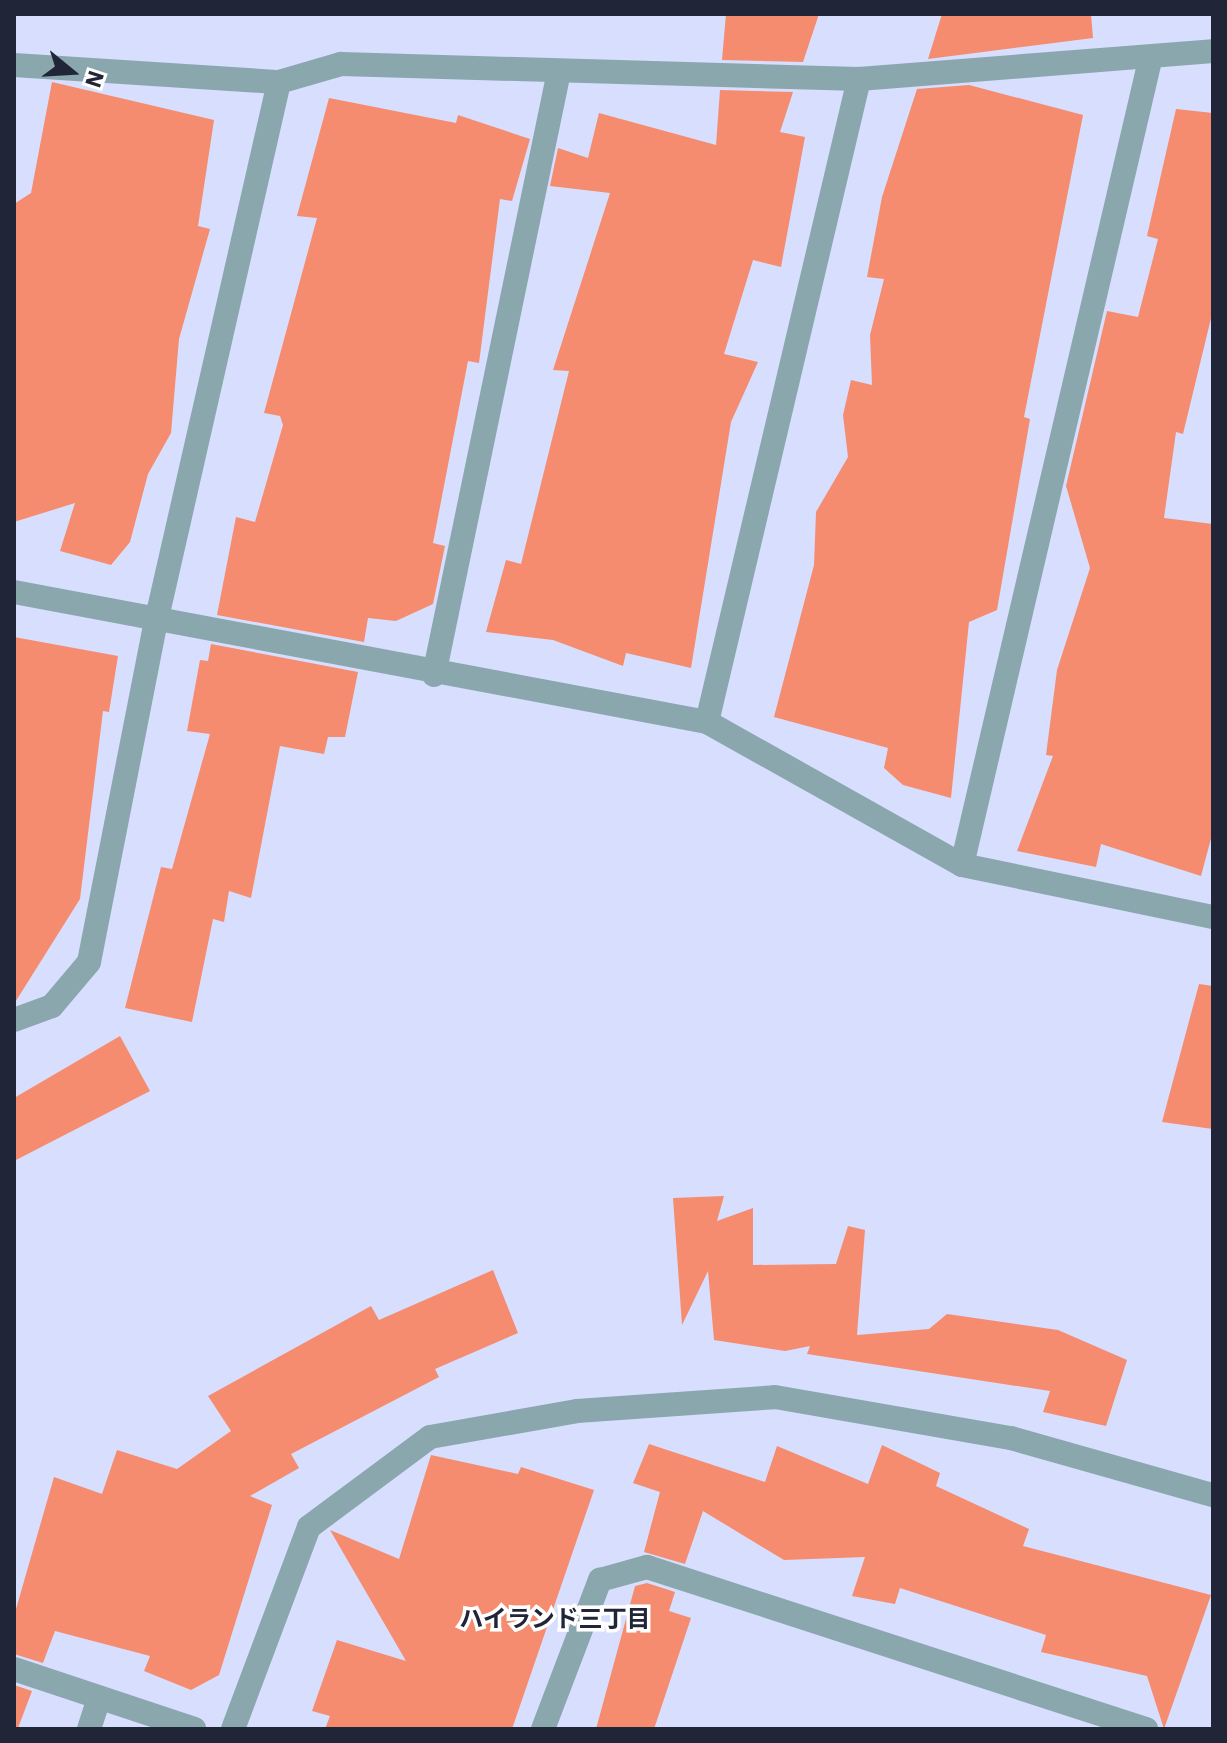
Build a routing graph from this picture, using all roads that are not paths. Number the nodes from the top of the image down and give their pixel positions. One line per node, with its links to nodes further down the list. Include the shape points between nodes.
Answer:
1 (1213, 51): 2 (street)
2 (1150, 60): 5 (street); 11 (street)
3 (14, 65): 6 (street)
4 (558, 76): 5 (street); 6 (street, via 341,64); 9 (street)
5 (859, 79): 10 (street)
6 (279, 82): 8 (street)
7 (14, 592): 8 (street)
8 (156, 622): 9 (street); 13 (street, via 89,962 52,1006)
9 (434, 675): 10 (street)
10 (707, 722): 11 (street)
11 (962, 865): 12 (street)
12 (1213, 917)
13 (14, 1020)
14 (1213, 1495): 19 (street, via 1011,1438 775,1397 577,1411 430,1437 309,1527)
15 (14, 1669): 16 (street)
16 (99, 1699): 17 (street); 18 (street)
17 (89, 1729)
18 (194, 1729)
19 (233, 1729)
20 (543, 1729): 21 (street, via 600,1580 647,1567)
21 (1146, 1729)

